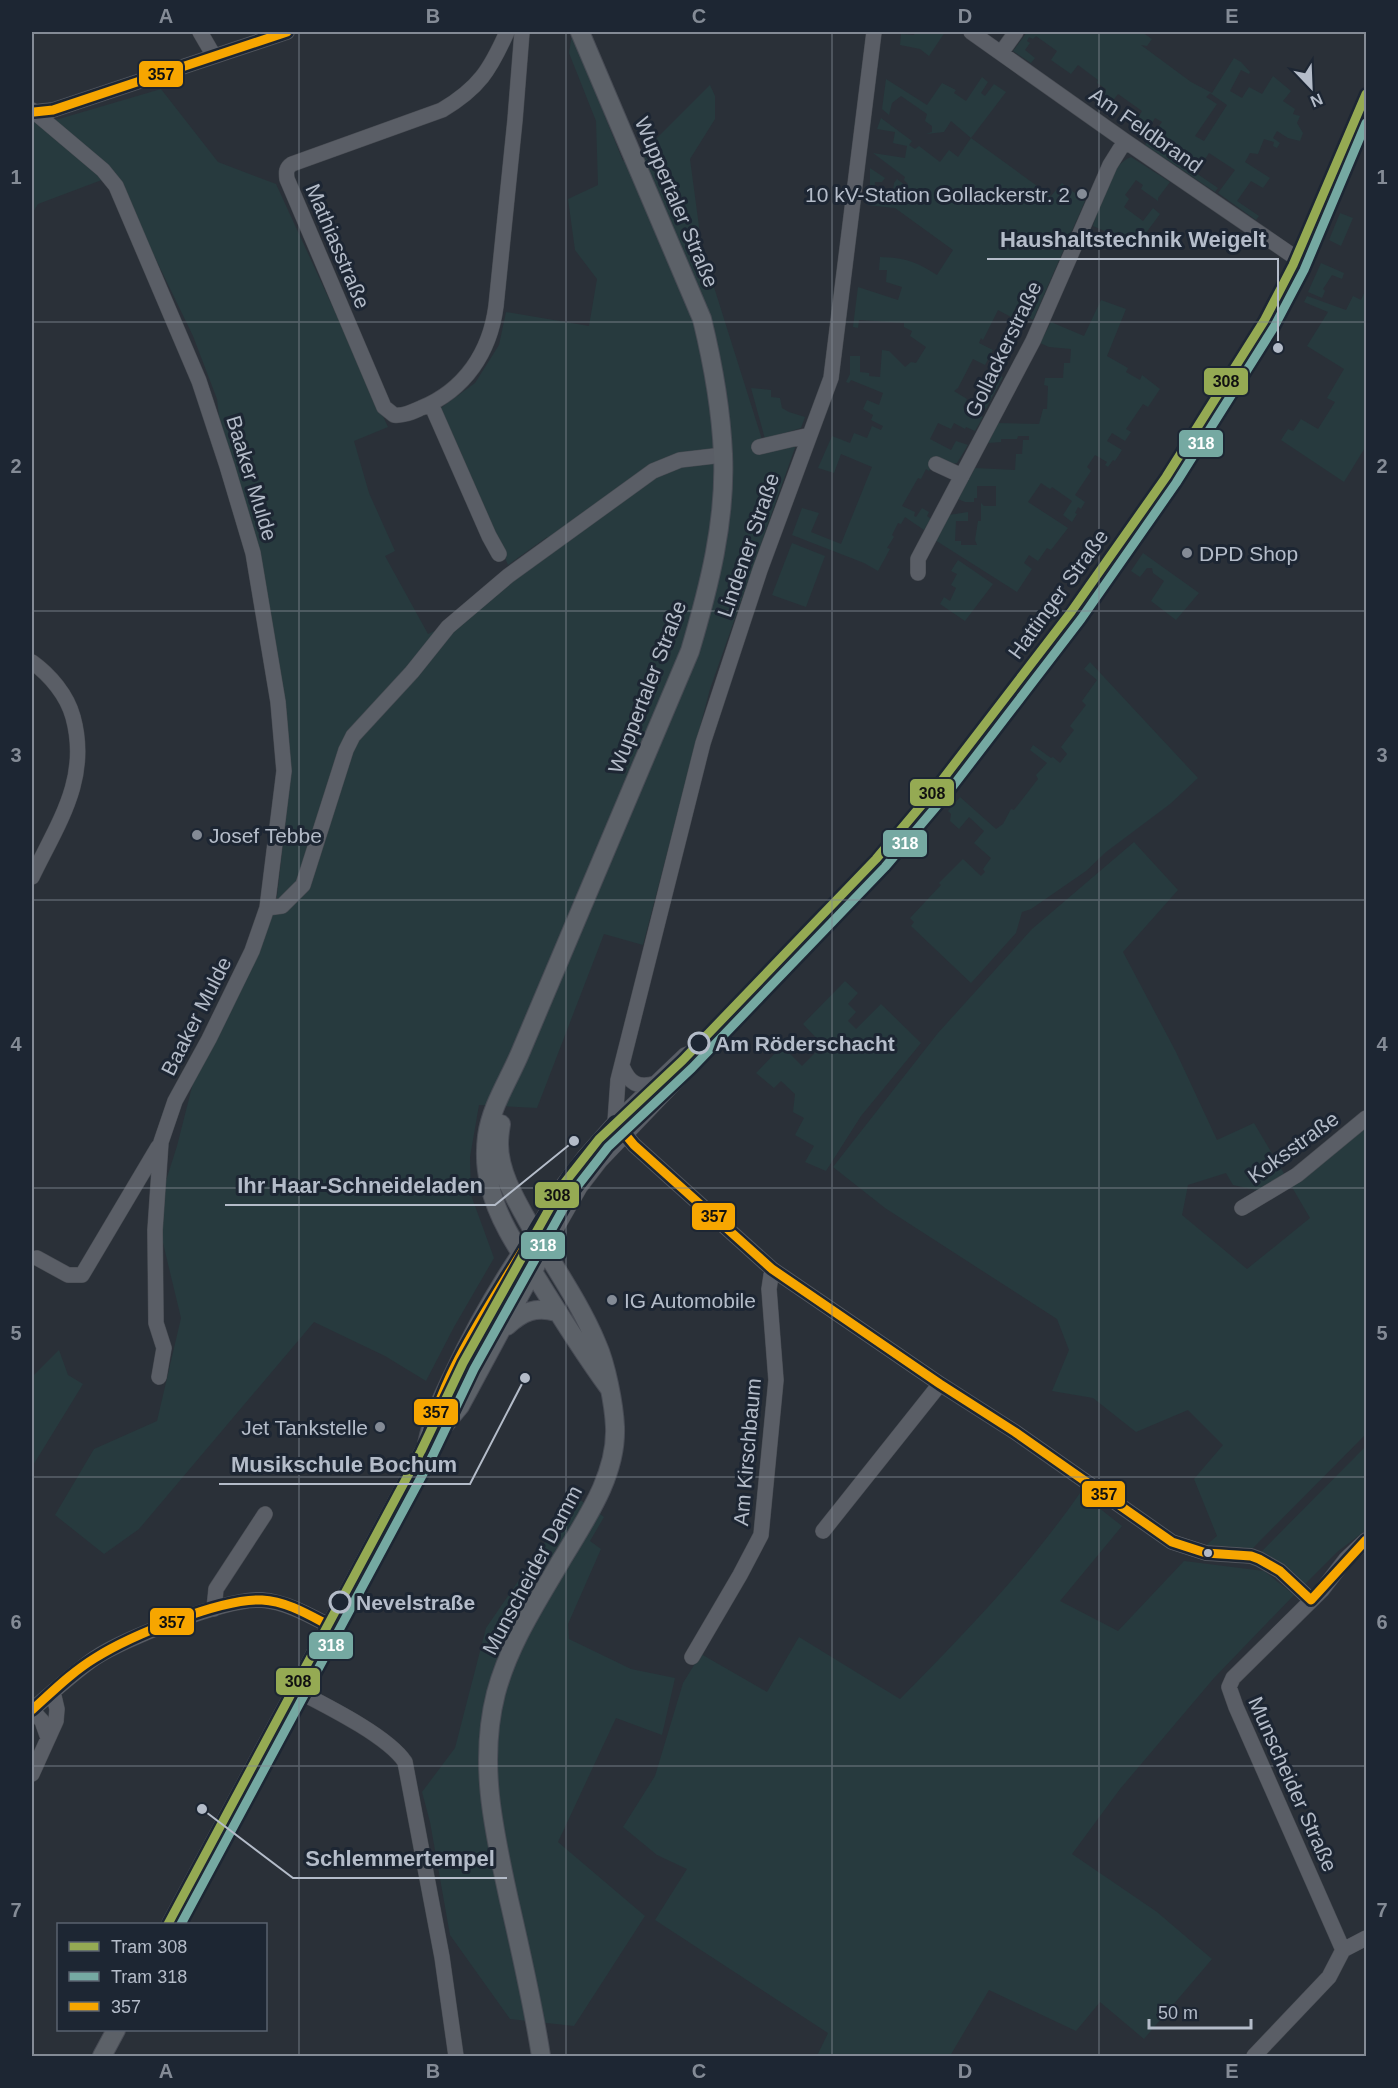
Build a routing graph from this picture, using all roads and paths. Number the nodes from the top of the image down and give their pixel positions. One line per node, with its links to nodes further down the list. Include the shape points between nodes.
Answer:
1 (200, 32): 10 (street)
2 (286, 32): 10 (street)
3 (507, 32): 15 (street, Mathiasstraße, via 483,77 462,98 442,110 292,164 286,172 384,407 398,416)
4 (522, 32): 15 (street, Mathiasstraße, via 493,324 471,372)
5 (580, 32): 18 (main road, Wuppertaler Straße, via 702,319 713,364)
6 (874, 32): 16 (street, Lindener Straße, via 832,373)
7 (971, 32): 9 (street, Am Feldbrand)
8 (1016, 32): 9 (street)
9 (1001, 53): 13 (street, Am Feldbrand)
10 (214, 56): 12 (street, via 53,110)
11 (1366, 101): 14 (street, Hattinger Straße)
12 (33, 111): 25 (street, Baaker Mulde, via 104,170 116,186 199,381 253,553 278,702 284,771)
13 (1125, 141): 14 (street, Am Feldbrand); 20 (street, Gollackerstraße, via 1110,165 1033,341)
14 (1299, 260): 26 (street, Hattinger Straße, via 1250,351 1167,481 962,760 882,856)
15 (432, 404): 21 (street)
16 (810, 435): 17 (street); 27 (street, Lindener Straße, via 703,743)
17 (759, 447)
18 (723, 456): 25 (street, via 680,460 653,471 508,576 448,627 353,736 303,885 282,906); 28 (main road, Wuppertaler Straße, via 714,562 690,651)
19 (936, 464): 20 (street)
20 (962, 476): 22 (street, Gollackerstraße, via 918,559)
21 (499, 554)
22 (918, 573)
23 (32, 662): 24 (street, via 52,680 71,710 79,760 67,805)
24 (32, 877)
25 (267, 908): 32 (street, Baaker Mulde, via 252,951 175,1101)
26 (696, 1051): 29 (street, Hattinger Straße, via 685,1054); 31 (street, Hattinger Straße, via 693,1063)
27 (622, 1066): 29 (street, via 626,1076 637,1085); 31 (street, Lindener Straße, via 618,1080)
28 (511, 1075): 34 (main road, Wuppertaler Straße, via 499,1144 506,1174); 36 (main road, Wuppertaler Straße, via 490,1120 486,1152 489,1186)
29 (656, 1083): 31 (street, Hattinger Straße)
30 (1366, 1118): 33 (street, Koksstraße, via 1297,1175)
31 (620, 1128): 34 (street, Hattinger Straße, via 571,1173); 35 (street, Hattinger Straße); 38 (street)
32 (161, 1142): 37 (street, Baaker Mulde, via 82,1275 68,1275); 42 (street, Baaker Mulde, via 155,1230 156,1323 164,1348)
33 (1242, 1208)
34 (534, 1233): 35 (main road); 36 (main road, Hattinger Straße)
35 (544, 1250): 39 (main road, Hattinger Straße); 44 (main road, Munscheider Damm, via 598,1346)
36 (521, 1253): 39 (main road); 45 (main road, Hattinger Straße, via 461,1356 431,1423)
37 (37, 1258)
38 (772, 1269): 43 (street); 52 (street, Am Kirschbaum, via 769,1289 776,1380 761,1535)
39 (532, 1272): 40 (main road, Munscheider Damm); 41 (main road, Hattinger Straße)
40 (556, 1312): 41 (main road, Hattinger Straße, via 533,1309); 44 (main road, Munscheider Damm)
41 (500, 1331): 45 (main road, Hattinger Straße, via 460,1406)
42 (159, 1377)
43 (940, 1384): 47 (street); 49 (street, via 1172,1542 1206,1553 1259,1559 1280,1571)
44 (609, 1388): 64 (main road, Munscheider Damm, via 615,1428 609,1469 588,1516 515,1641 496,1693 488,1742 490,1804)
45 (427, 1446): 51 (main road, Hattinger Straße)
46 (265, 1514): 50 (street, via 216,1589)
47 (823, 1531)
48 (1366, 1540): 49 (street, Munscheider Straße)
49 (1311, 1600): 60 (street, Munscheider Straße, via 1233,1678 1229,1687)
50 (214, 1609): 51 (street, via 248,1600 274,1602); 54 (street, via 111,1649)
51 (330, 1626): 53 (main road, Hattinger Straße)
52 (692, 1657)
53 (296, 1690): 58 (main road, Hattinger Straße); 63 (street, via 383,1740 405,1762 447,1985)
54 (53, 1692): 55 (street); 56 (street, via 56,1721)
55 (32, 1710): 56 (street, via 42,1721)
56 (48, 1738): 57 (street)
57 (32, 1774)
58 (172, 1923)
59 (1366, 1938): 60 (street)
60 (1343, 1950): 65 (street, via 1329,1977)
61 (115, 2031): 62 (main road)
62 (102, 2056)
63 (456, 2056)
64 (541, 2056)
65 (1254, 2056)

